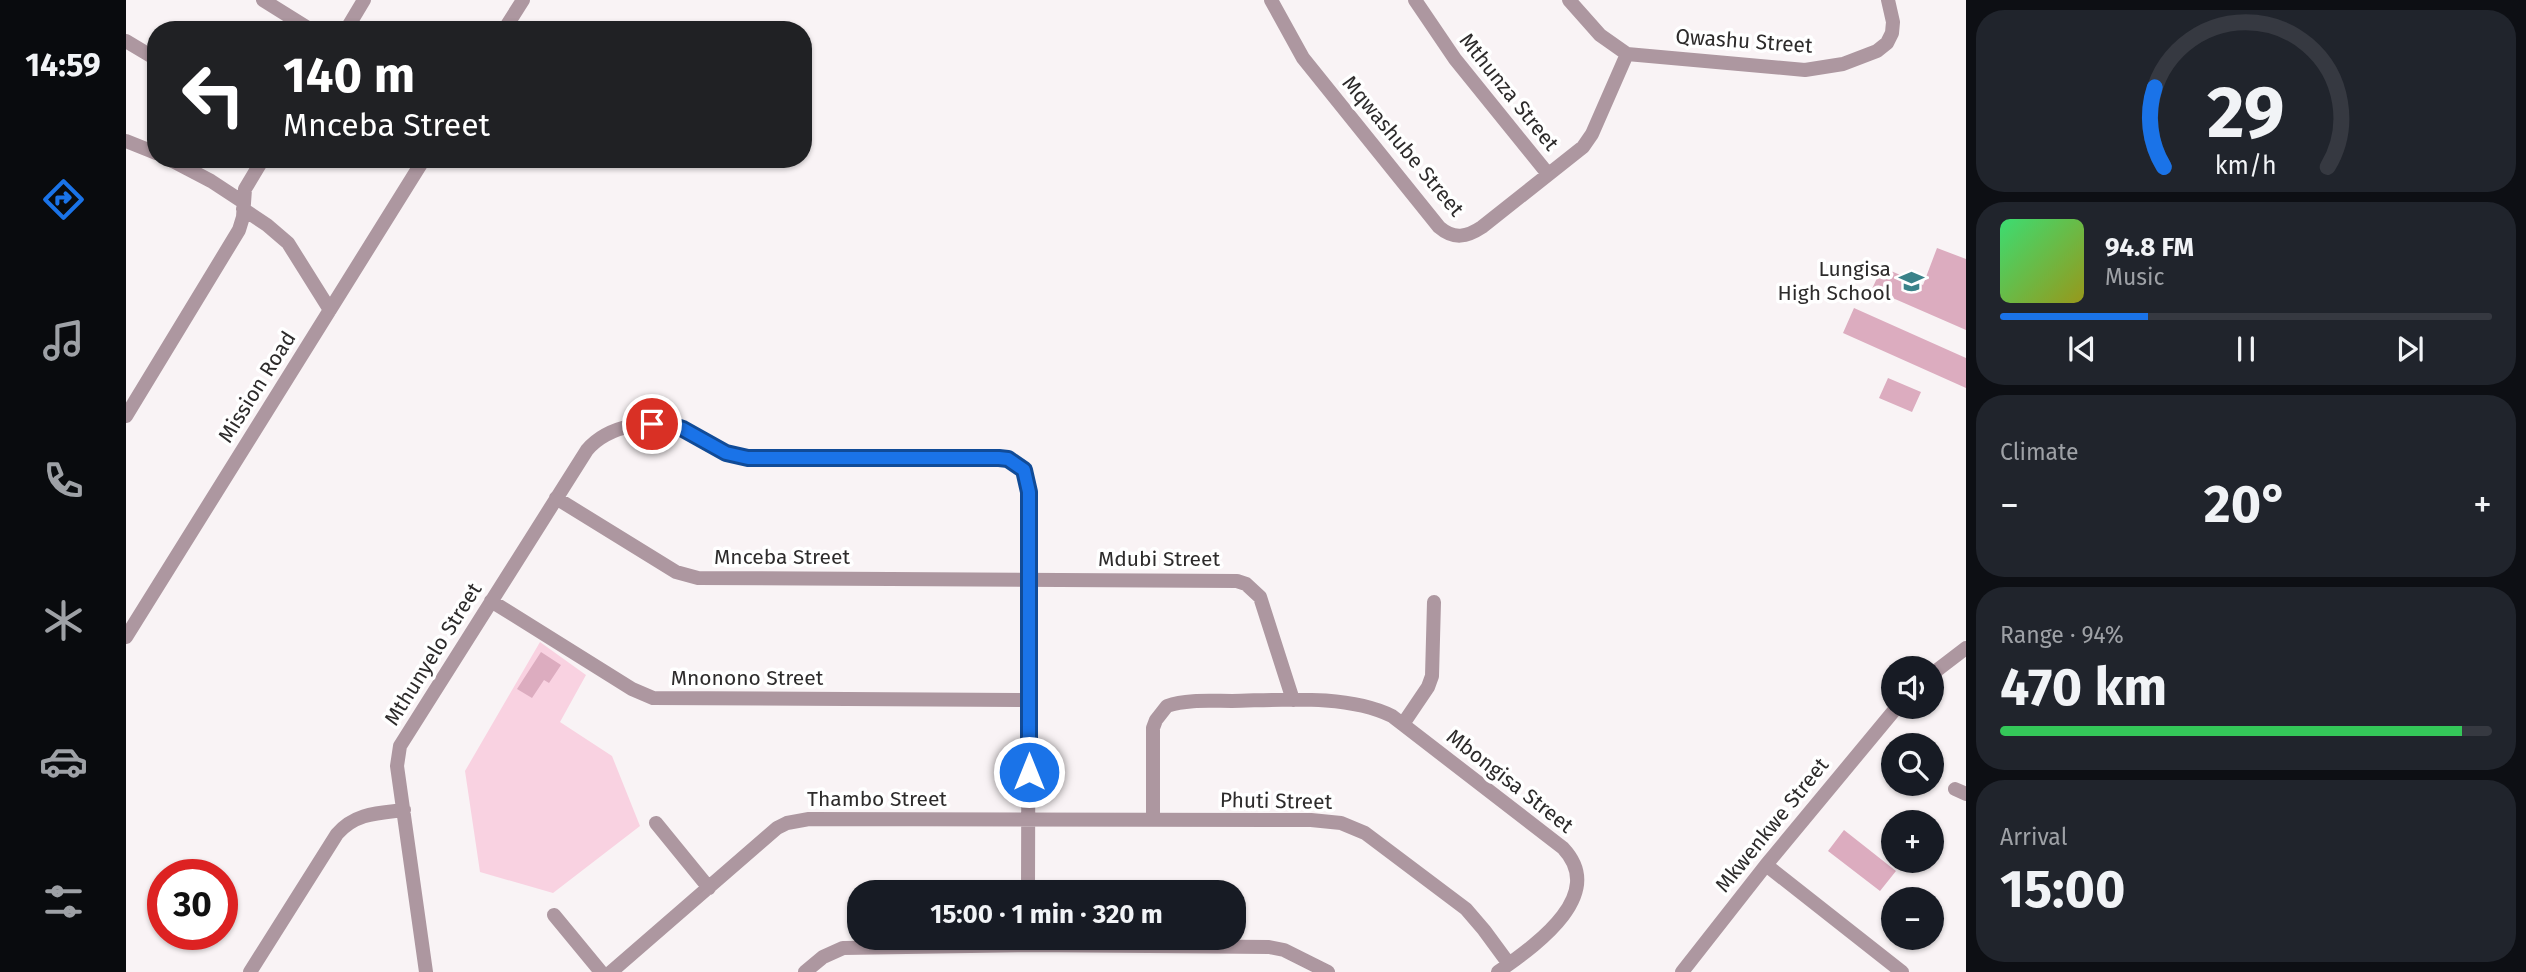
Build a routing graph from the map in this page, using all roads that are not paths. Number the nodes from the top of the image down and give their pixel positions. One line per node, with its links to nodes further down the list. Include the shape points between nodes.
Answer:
1 (264, 0): 8 (street)
2 (364, 0): 9 (street)
3 (523, 0): 10 (street)
4 (1271, 0): 19 (street, Mqwashube Street, via 1303,58 1446,233 1474,233)
5 (1415, 0): 19 (street, Mthunza Street, via 1455,59)
6 (1569, 0): 13 (street, via 1600,35)
7 (1888, 0): 13 (street, Qwashu Street, via 1893,22 1886,43 1843,64 1805,70)
8 (297, 21)
9 (351, 21)
10 (510, 21)
11 (126, 41): 12 (street)
12 (147, 54)
13 (1627, 54): 19 (street, Mqwashube Street, via 1592,134 1583,147)
14 (126, 141): 15 (street)
15 (147, 149)
16 (186, 168): 20 (street)
17 (257, 168): 20 (street, via 248,182)
18 (418, 168): 21 (street, Mission Road)
19 (1548, 174)
20 (243, 206): 21 (street, via 288,243); 22 (street, via 239,230)
21 (330, 310): 27 (street, Mission Road)
22 (126, 416)
23 (556, 498): 24 (street, Mnceba Street, via 691,577); 24 (street, Mthunyelo Street, via 594,441 638,426 668,424 737,457 1008,459 1024,470 1029,492); 25 (street, Mthunyelo Street)
24 (1028, 580): 30 (street); 31 (street, Mdubi Street, via 1224,579 1246,584 1264,606)
25 (491, 601): 30 (street, Mnonono Street, via 653,698); 34 (street, Mthunyelo Street, via 400,746 397,766)
26 (1434, 602): 33 (street, via 1432,676)
27 (126, 637)
28 (1966, 648): 29 (street)
29 (1944, 665)
30 (1029, 700): 36 (street)
31 (1293, 700): 33 (street, Mbongisa Street, via 1364,705); 35 (street, Mbongisa Street, via 1167,706 1153,729)
32 (1887, 719): 38 (street, Mkwenkwe Street)
33 (1403, 724): 45 (street, Mbongisa Street, via 1563,848 1576,867 1577,887 1566,913)
34 (404, 810): 46 (street, via 361,816 344,825); 47 (street, Mthunyelo Street)
35 (1153, 820): 36 (street, Phuti Street); 45 (street, Phuti Street, via 1311,820 1353,827 1465,909 1484,930)
36 (1029, 821): 39 (street); 40 (street, Thambo Street, via 796,820 777,828)
37 (656, 823): 40 (street)
38 (1766, 865): 52 (street, Mkwenkwe Street); 53 (street)
39 (1028, 880)
40 (709, 888): 49 (street, Thambo Street)
41 (554, 915): 48 (street)
42 (1246, 946): 44 (street, via 1284,950)
43 (847, 948): 50 (street, via 823,957)
44 (1304, 966): 51 (street)
45 (1503, 968)
46 (250, 972)
47 (426, 972)
48 (601, 972)
49 (611, 972)
50 (805, 972)
51 (1328, 972)
52 (1682, 972)
53 (1902, 972)

